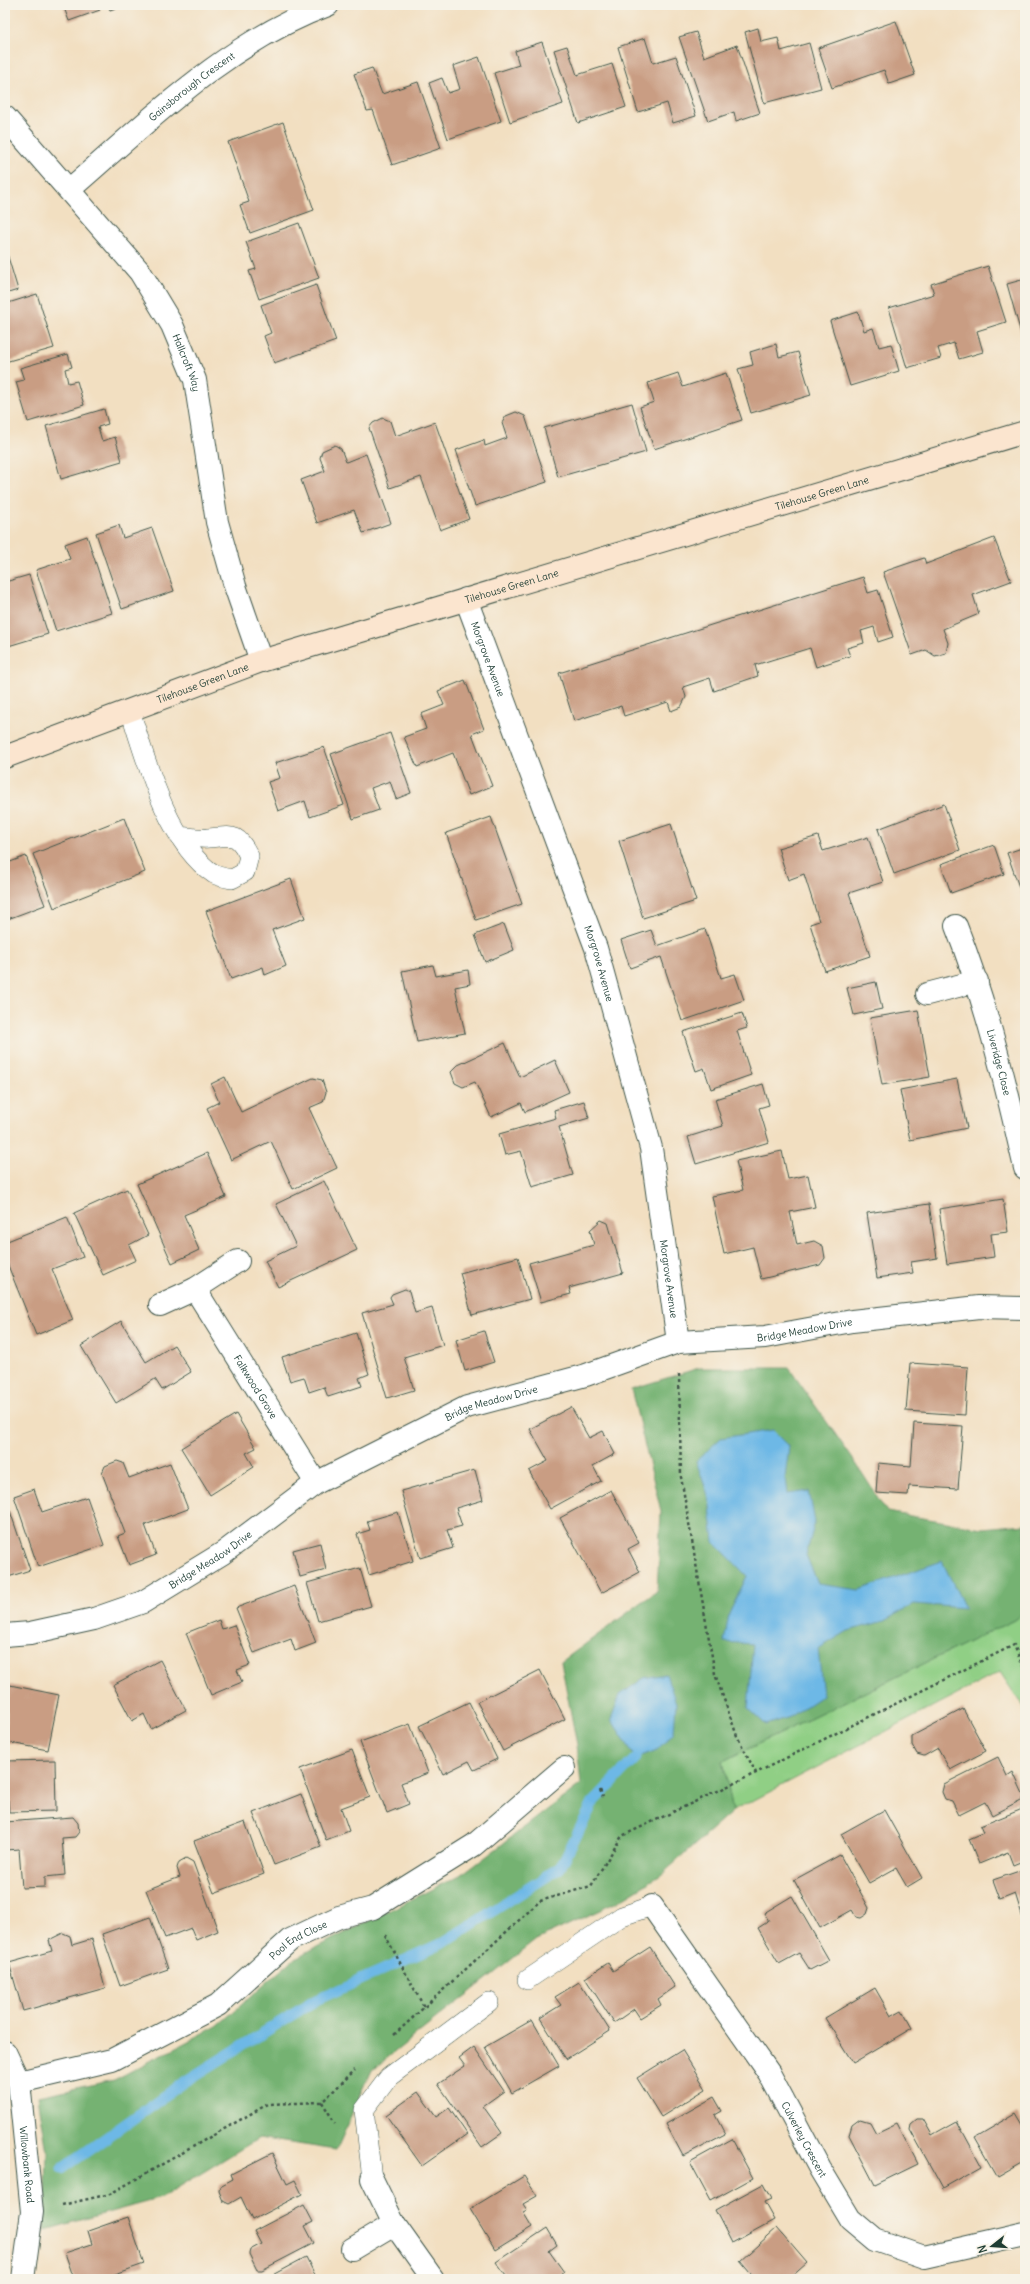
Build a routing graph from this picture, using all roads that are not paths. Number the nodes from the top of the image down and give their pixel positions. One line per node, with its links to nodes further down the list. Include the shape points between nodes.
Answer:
1 (328, 5): 3 (street, Gainsborough Crescent, via 298,16 246,44 187,89)
2 (9, 129): 3 (street, Hallcroft Way)
3 (70, 190): 6 (street, Hallcroft Way, via 140,272 172,325 195,380 217,522 234,586)
4 (1025, 432): 5 (street, Tilehouse Green Lane)
5 (466, 599): 6 (street, Tilehouse Green Lane); 18 (street, Morgrove Avenue, via 596,948 651,1148)
6 (261, 661): 7 (street, Tilehouse Green Lane)
7 (130, 710): 8 (street, Tilehouse Green Lane); 9 (lane, via 155,786)
8 (5, 757)
9 (179, 836)
10 (956, 926): 11 (street, Liveridge Close)
11 (978, 981): 12 (street); 13 (street, Liveridge Close)
12 (927, 994)
13 (1025, 1168)
14 (238, 1261): 15 (street)
15 (195, 1289): 16 (street); 19 (street, Falkwood Grove)
16 (160, 1305)
17 (1025, 1308): 18 (street, Bridge Meadow Drive, via 979,1307 852,1321 764,1337)
18 (678, 1342): 19 (street, Bridge Meadow Drive, via 586,1375 467,1408)
19 (316, 1483): 20 (street, Bridge Meadow Drive, via 223,1553 143,1602 94,1619 30,1633)
20 (5, 1635)
21 (564, 1768): 26 (street, Pool End Close, via 474,1845 373,1908 339,1917 290,1940 218,2005 112,2060)
22 (652, 1906): 23 (lane, via 622,1916); 29 (street, Culverley Crescent, via 769,2073 850,2219 875,2240 924,2257)
23 (527, 1980)
24 (489, 2002): 27 (lane, via 389,2077 364,2110)
25 (5, 2052): 26 (street, Willowbank Road)
26 (19, 2082): 31 (street, Willowbank Road, via 32,2212)
27 (372, 2179): 28 (street)
28 (394, 2224): 30 (street); 32 (street)
29 (1025, 2234)
30 (352, 2249)
31 (23, 2279)
32 (433, 2279)

